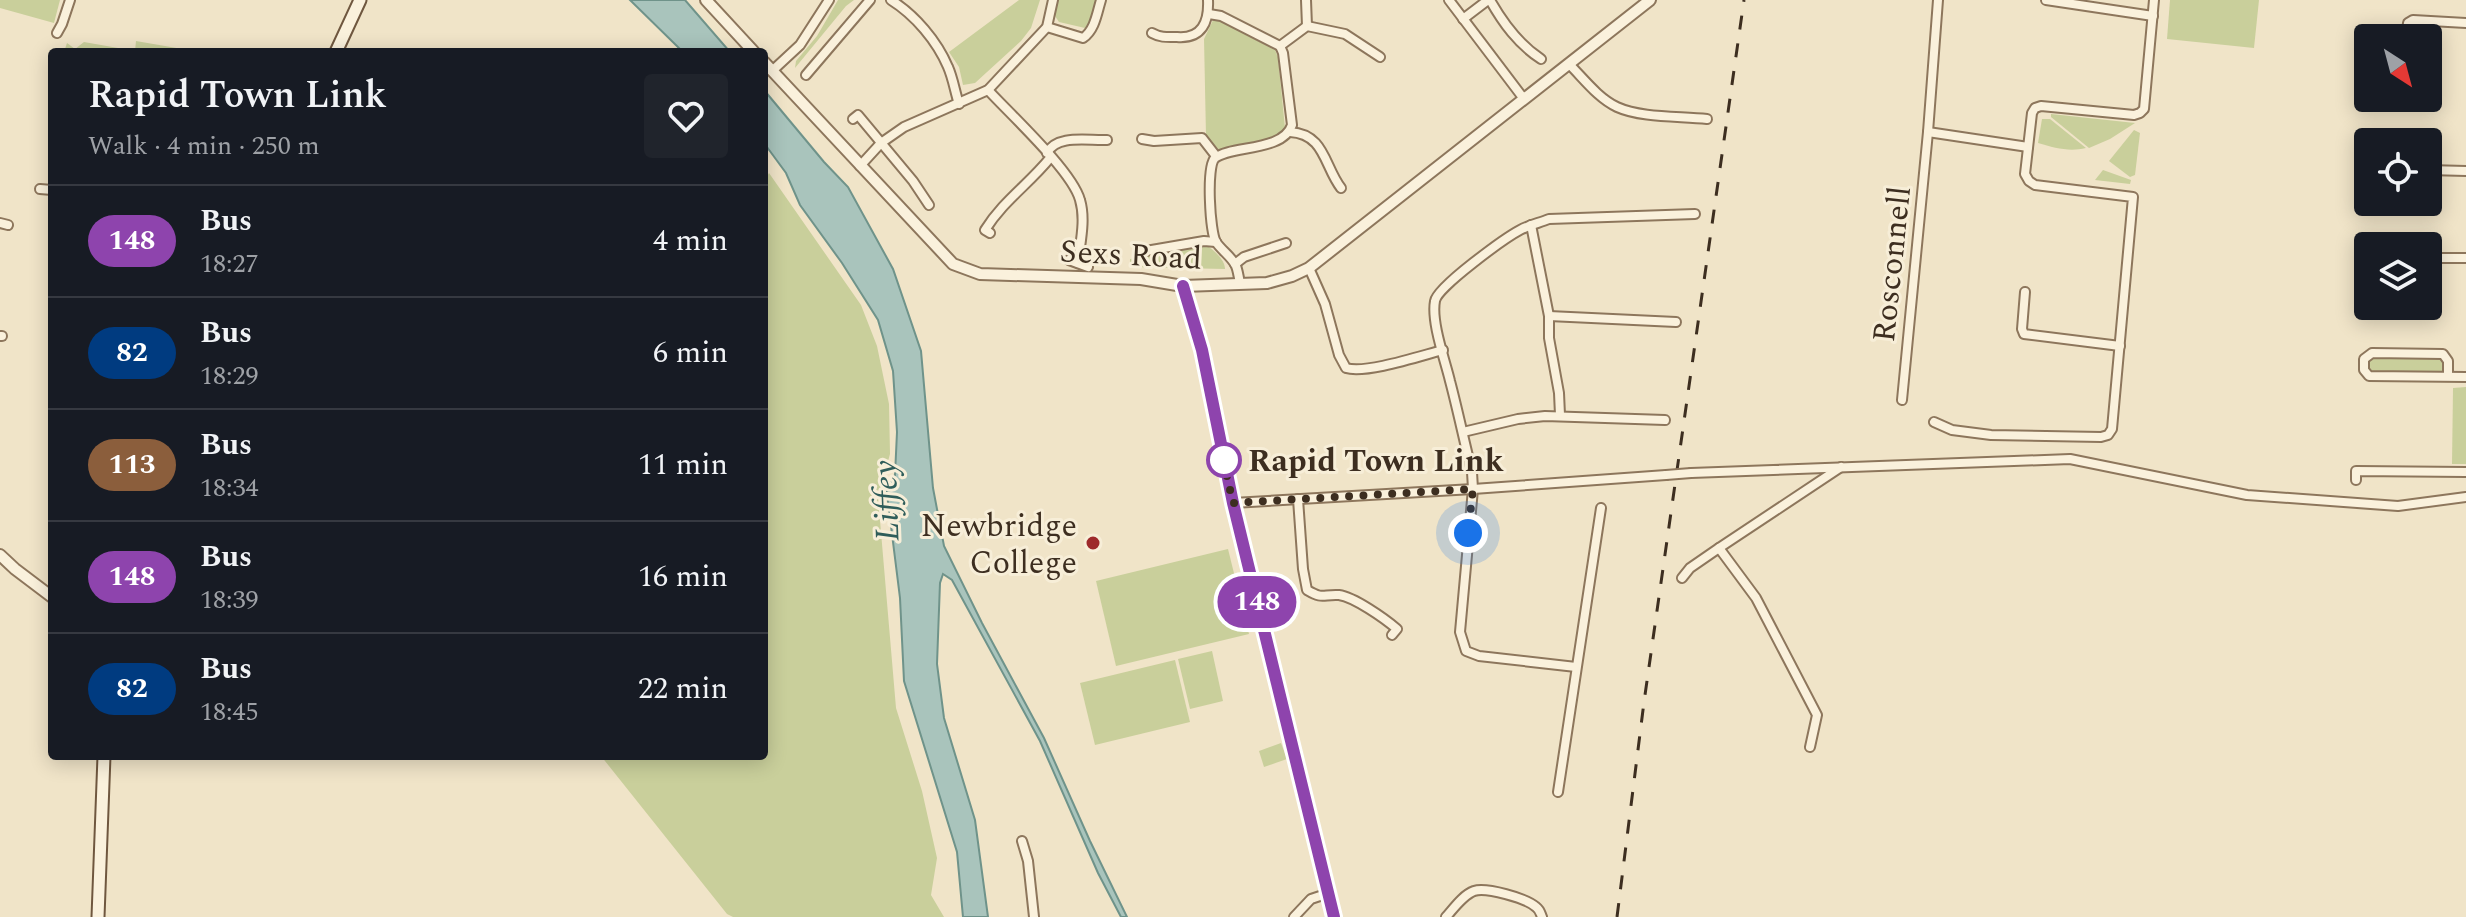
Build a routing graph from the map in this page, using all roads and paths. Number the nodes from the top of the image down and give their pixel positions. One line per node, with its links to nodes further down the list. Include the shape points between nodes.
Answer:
1 (70, 0): 24 (street)
2 (360, 0): 27 (main road)
3 (706, 0): 28 (street)
4 (829, 0): 32 (street, via 800,45)
5 (870, 0): 33 (street, via 815,57)
6 (891, 0): 36 (street, via 938,49)
7 (1053, 0): 23 (street)
8 (1101, 0): 23 (street, via 1083,38)
9 (1208, 0): 17 (street)
10 (1306, 0): 22 (street)
11 (1449, 0): 19 (street)
12 (1489, 0): 19 (street); 30 (street, via 1525,49)
13 (1650, 0): 31 (street, Sexs Road)
14 (1938, 0): 40 (street, Rosconnell)
15 (2046, 0): 18 (street)
16 (2154, 0): 18 (street)
17 (1209, 14): 25 (street, via 1204,27 1187,38); 26 (street)
18 (2153, 16): 44 (street, via 2144,109 2134,115 2041,106 2032,113)
19 (1463, 19): 35 (street)
20 (2466, 23): 21 (street)
21 (2408, 24)
22 (1307, 26): 26 (street); 29 (street, via 1345,34)
23 (1047, 27): 34 (street)
24 (57, 33)
25 (1152, 33)
26 (1280, 46): 39 (street)
27 (338, 48)
28 (750, 48)
29 (1380, 57)
30 (1541, 59)
31 (1569, 64): 35 (street, Sexs Road); 38 (street, via 1600,95 1631,112)
32 (768, 67): 47 (street, Sexs Road)
33 (806, 75)
34 (988, 90): 36 (street); 45 (street)
35 (1524, 99): 64 (street, Sexs Road)
36 (959, 104): 43 (street, via 904,127)
37 (853, 119): 43 (street, via 858,115)
38 (1707, 119)
39 (1290, 132): 46 (street, via 1258,147); 50 (street, via 1308,136 1320,148)
40 (1928, 132): 44 (street); 74 (street, Rosconnell)
41 (1142, 139): 46 (street, via 1202,138)
42 (1107, 140): 45 (street, via 1079,145 1064,141 1054,144)
43 (881, 143): 47 (street); 53 (street)
44 (2028, 147): 70 (street, via 2025,174 2035,185 2133,197)
45 (1048, 156): 56 (street, via 1037,175 995,214 985,230); 63 (street, via 1068,175 1081,201 1083,230 1073,262)
46 (1216, 156): 57 (street, via 1210,172)
47 (860, 166): 66 (street, Sexs Road, via 953,264 980,274 1141,279)
48 (2442, 170): 49 (street)
49 (2466, 171)
50 (1341, 188)
51 (40, 189): 52 (street)
52 (48, 190)
53 (924, 201)
54 (1695, 214): 55 (street, via 1549,219)
55 (1531, 225): 68 (street); 71 (street, via 1437,295)
56 (990, 233)
57 (1216, 242): 59 (street); 62 (street)
58 (1286, 243): 62 (street)
59 (1140, 252)
60 (2442, 258): 61 (street)
61 (2466, 258)
62 (1235, 264): 65 (street)
63 (1088, 267)
64 (1309, 268): 65 (street, Sexs Road, via 1267,283); 71 (street, via 1346,368 1366,369)
65 (1240, 284): 66 (street, Sexs Road)
66 (1183, 286): 85 (street, via 1202,350)
67 (2025, 292): 70 (street, via 2024,334)
68 (1549, 316): 69 (street); 75 (street)
69 (1676, 322)
70 (2120, 346): 77 (street, via 2108,435 1991,435)
71 (1443, 350): 78 (street)
72 (2448, 376): 72 (street, via 2369,376 2364,359 2372,353 2443,354); 73 (street)
73 (2466, 377)
74 (1902, 400)
75 (1560, 415): 76 (street); 78 (street)
76 (1665, 420)
77 (1934, 422)
78 (1463, 432): 82 (street)
79 (1842, 467): 82 (street, bridge); 83 (street, via 2070,459 2247,495 2398,506); 87 (street)
80 (2466, 472): 81 (street, via 2356,471)
81 (2356, 480)
82 (1473, 489): 84 (street); 92 (street, via 1460,632 1466,651)
83 (2466, 497)
84 (1298, 499): 85 (street); 91 (street, via 1307,590 1319,597 1340,595 1362,606 1397,629)
85 (1233, 503): 97 (street)
86 (1601, 508): 92 (street)
87 (1719, 548): 89 (street); 93 (street, via 1756,598 1817,715)
88 (0, 555): 90 (street)
89 (1682, 578)
90 (48, 594)
91 (1392, 635)
92 (1576, 667): 95 (street)
93 (1810, 747)
94 (104, 760): 98 (main road)
95 (1558, 792)
96 (1022, 841): 99 (street)
97 (1329, 893): 100 (street, via 1311,899); 101 (street)
98 (98, 917)
99 (1034, 917)
100 (1294, 917)
101 (1334, 917)
102 (1446, 917): 103 (street, via 1476,890 1529,902)
103 (1542, 917)

